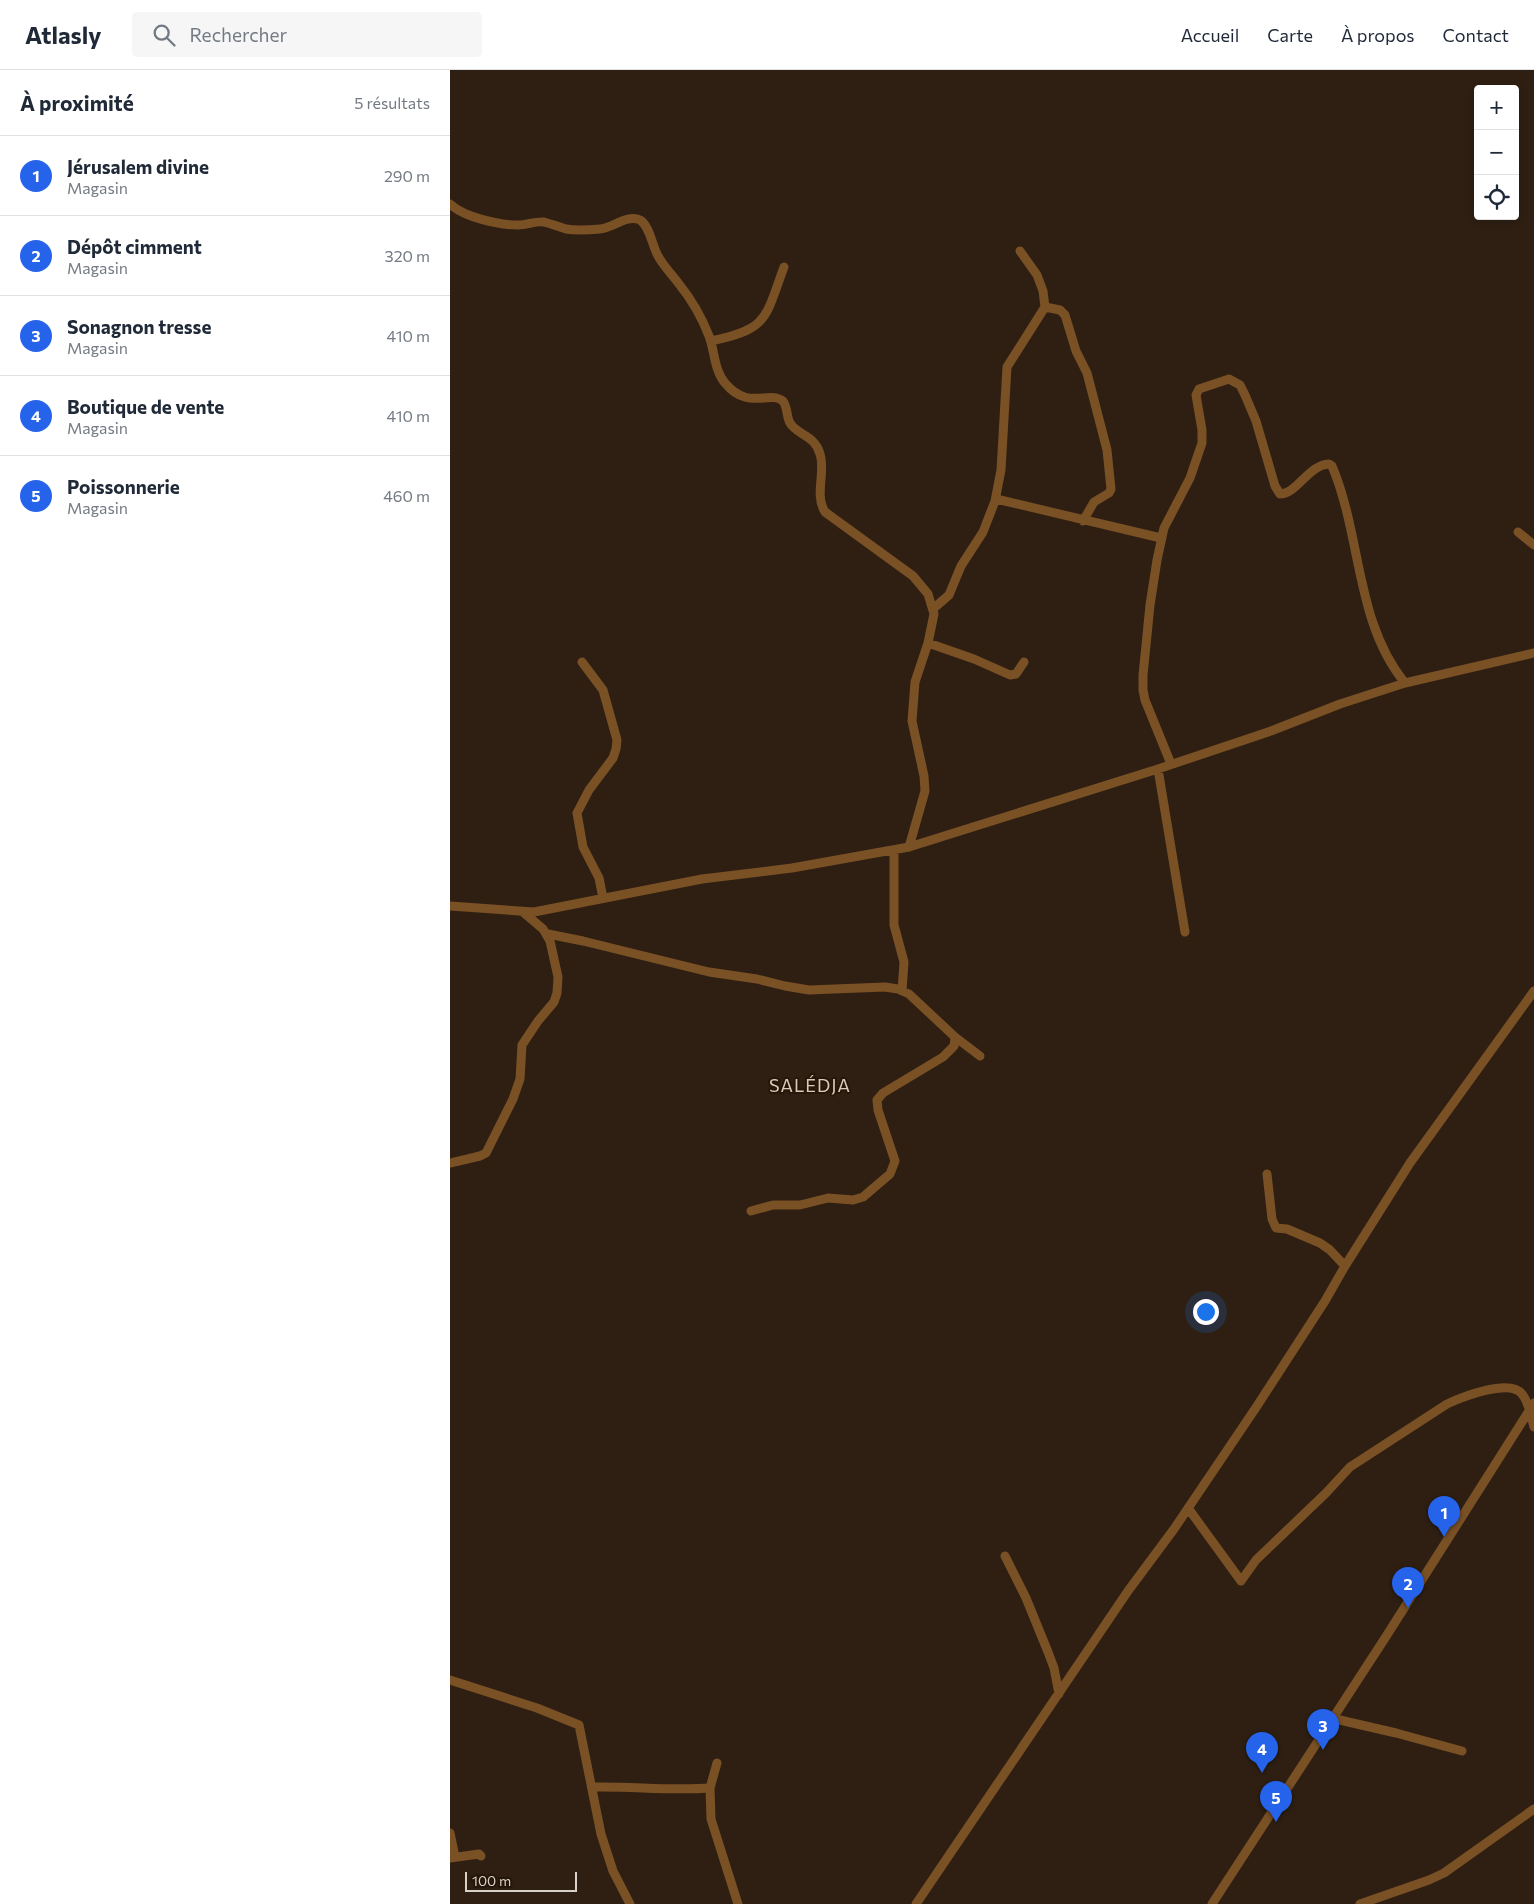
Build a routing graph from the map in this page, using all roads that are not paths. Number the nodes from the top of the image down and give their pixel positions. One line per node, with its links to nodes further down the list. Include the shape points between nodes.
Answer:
1 (450, 204): 5 (street, via 470,216 518,225 543,222 567,229 589,230 606,228 633,218 640,220 658,256 701,317)
2 (1020, 252): 4 (street, via 1037,275)
3 (784, 267): 5 (street, via 761,322 742,334)
4 (1045, 306): 6 (street, via 1007,366 1001,470); 7 (street, via 1060,310 1065,315 1087,373 1107,450 1111,489 1094,502)
5 (711, 341): 11 (street, via 720,375 731,389 752,399 781,399 790,424 818,447 822,460 820,501 825,512 913,576 928,594)
6 (996, 499): 7 (street); 11 (street, via 983,532 961,566 949,595)
7 (1083, 521): 9 (street)
8 (1518, 532): 10 (street)
9 (1161, 538): 16 (street, via 1190,478 1202,443 1196,392 1232,379 1240,385 1256,421 1278,492 1287,493 1318,466 1332,466 1343,498 1374,629 1390,662); 17 (street, via 1150,605 1143,690)
10 (1534, 545)
11 (934, 608): 12 (street)
12 (928, 643): 15 (street, via 1010,676 1016,674); 19 (street, via 915,682 912,721 925,791)
13 (1534, 653): 16 (street)
14 (582, 662): 21 (street, via 603,690 617,740 613,758 577,813 583,847 599,878)
15 (1024, 662)
16 (1406, 683): 17 (street)
17 (1171, 764): 18 (street)
18 (1158, 769): 19 (street); 24 (street)
19 (909, 847): 20 (street)
20 (894, 850): 21 (street, via 792,868 702,879); 26 (street, via 894,925 904,962)
21 (602, 898): 23 (street, via 549,910)
22 (450, 906): 23 (street)
23 (523, 912): 25 (street)
24 (1185, 932)
25 (548, 934): 26 (street, via 784,986 809,990 885,987); 30 (street, via 558,977 557,993 554,1002 522,1045 520,1079 513,1099 486,1153)
26 (902, 991): 28 (street)
27 (1534, 991): 33 (street, via 1428,1137)
28 (955, 1037): 29 (street); 32 (street, via 954,1046 943,1057 876,1100 895,1161 894,1168 881,1183 863,1197 853,1200 828,1198)
29 (980, 1056)
30 (450, 1163)
31 (1267, 1174): 33 (street, via 1276,1228 1287,1229 1320,1243)
32 (751, 1211)
33 (1345, 1266): 36 (street)
34 (1532, 1407): 35 (street); 36 (street, via 1515,1388 1495,1389 1447,1404 1350,1467 1256,1560 1242,1581); 40 (street)
35 (1534, 1427)
36 (1188, 1508): 39 (street)
37 (1005, 1556): 39 (street, via 1048,1652)
38 (450, 1680): 43 (street, via 580,1725)
39 (1059, 1694): 51 (street)
40 (1331, 1718): 41 (street); 52 (street)
41 (1462, 1751)
42 (716, 1764): 44 (street)
43 (592, 1787): 44 (street); 49 (street, via 608,1858)
44 (710, 1788): 50 (street, via 711,1819)
45 (1534, 1809): 53 (street, via 1444,1873)
46 (450, 1833): 48 (street)
47 (481, 1856): 48 (street)
48 (453, 1857)
49 (630, 1904)
50 (738, 1904)
51 (916, 1904)
52 (1212, 1904)
53 (1360, 1904)

